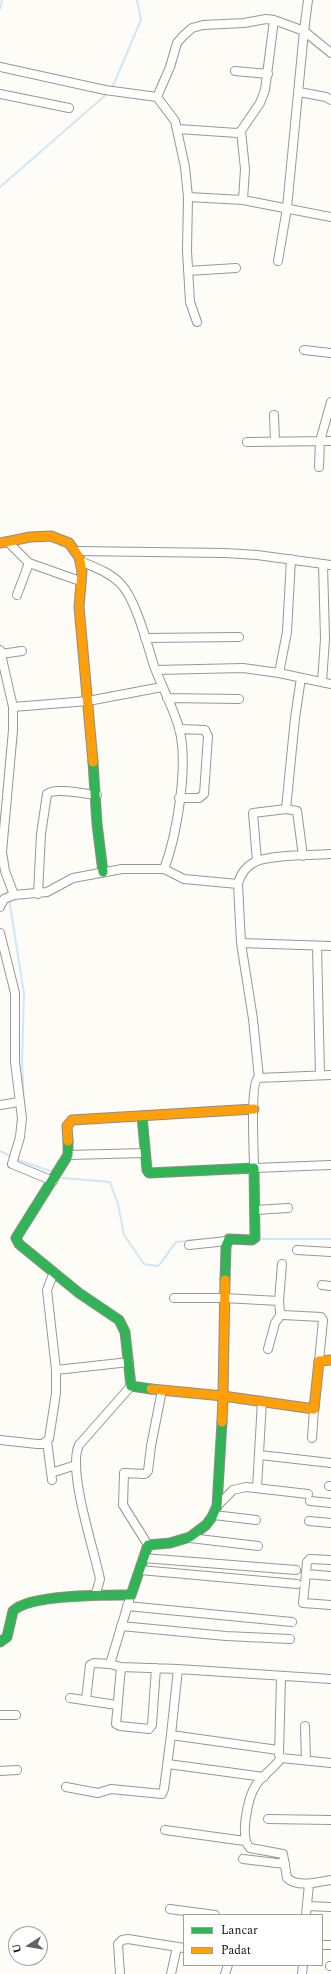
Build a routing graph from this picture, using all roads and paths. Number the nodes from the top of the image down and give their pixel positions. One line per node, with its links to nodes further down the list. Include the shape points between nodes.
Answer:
1 (308, 0): 3 (street)
2 (315, 0): 3 (street)
3 (308, 10): 5 (street)
4 (274, 20): 5 (street); 9 (street); 12 (street, via 192,28 177,43)
5 (304, 30): 6 (street); 10 (street)
6 (331, 53)
7 (0, 67): 12 (street, via 108,90)
8 (235, 71): 9 (street)
9 (268, 74): 16 (street, via 262,100)
10 (298, 92): 13 (street); 19 (street)
11 (0, 94): 14 (street)
12 (157, 97): 15 (street, via 172,115)
13 (331, 100)
14 (69, 108)
15 (178, 129): 16 (street, via 237,133); 17 (street)
16 (241, 131): 18 (street, via 245,168)
17 (188, 197): 18 (street); 23 (street)
18 (243, 200): 19 (street)
19 (288, 208): 20 (street); 21 (street)
20 (330, 216)
21 (278, 261)
22 (236, 268): 23 (street)
23 (188, 271): 24 (street, via 190,302)
24 (196, 322)
25 (304, 350): 26 (street)
26 (331, 353)
27 (331, 402): 29 (street)
28 (274, 415): 32 (street)
29 (320, 441): 30 (street); 32 (street); 33 (street)
30 (331, 441)
31 (247, 442): 32 (street)
32 (275, 442)
33 (319, 467)
34 (4, 542): 35 (street, via 53,536 60,538); 38 (street)
35 (76, 551): 36 (street, via 254,555); 37 (street)
36 (291, 560): 39 (street); 47 (street, via 287,632)
37 (80, 561): 40 (street); 43 (street, via 105,573 120,584 130,597)
38 (29, 563): 40 (street); 41 (street)
39 (327, 564): 49 (street)
40 (80, 581): 54 (street, via 82,642)
41 (17, 595)
42 (239, 637): 43 (street)
43 (145, 638): 46 (street)
44 (22, 651): 45 (street)
45 (1, 652): 55 (street)
46 (156, 670): 47 (street, via 243,668); 51 (street)
47 (278, 673): 48 (street)
48 (301, 678): 49 (street); 59 (street)
49 (322, 682): 50 (street)
50 (331, 684)
51 (162, 687): 52 (street); 54 (street)
52 (167, 698): 53 (street); 56 (street)
53 (239, 699)
54 (88, 701): 55 (street); 57 (street)
55 (13, 707): 67 (street, via 9,776 1,843)
56 (179, 729): 58 (street, via 182,748); 58 (street, via 205,730 208,736 204,794 199,798)
57 (96, 795): 64 (street); 66 (street, via 49,792 41,834)
58 (180, 798): 63 (street)
59 (286, 809): 61 (street, via 297,811); 62 (street, via 253,813)
60 (331, 854): 61 (street)
61 (302, 856): 62 (street)
62 (257, 861): 65 (street, via 241,875)
63 (164, 869): 64 (street); 65 (street, via 184,879)
64 (103, 872): 66 (street, via 73,878)
65 (238, 884): 69 (street)
66 (38, 894): 67 (street)
67 (6, 898)
68 (0, 933): 72 (street)
69 (241, 943): 70 (street); 75 (street)
70 (317, 946): 71 (street); 73 (street)
71 (331, 946)
72 (2, 949): 76 (street, via 15,993 14,1047)
73 (320, 1075): 74 (street); 75 (street)
74 (331, 1075)
75 (259, 1078): 78 (street, via 255,1080)
76 (19, 1102): 77 (street); 84 (street, via 22,1124 13,1165)
77 (0, 1106)
78 (254, 1109): 79 (street); 83 (street)
79 (142, 1116): 80 (street); 81 (street, via 72,1120 67,1126)
80 (146, 1153): 81 (street); 83 (street, via 147,1170 152,1173)
81 (68, 1156): 84 (street)
82 (331, 1165): 83 (street)
83 (254, 1168): 86 (street)
84 (53, 1181): 92 (street, via 16,1240)
85 (288, 1208): 86 (street)
86 (255, 1210): 87 (street, via 256,1238)
87 (227, 1241): 88 (street); 96 (street)
88 (189, 1245)
89 (297, 1250): 90 (street)
90 (331, 1252)
91 (282, 1264): 97 (street)
92 (54, 1272): 102 (street, via 118,1320 125,1332); 103 (street, via 47,1292)
93 (322, 1285): 94 (street)
94 (331, 1286)
95 (174, 1298): 96 (street)
96 (224, 1298): 97 (street); 106 (street)
97 (279, 1301): 98 (street)
98 (281, 1314): 99 (street, via 275,1323); 101 (street, via 322,1318)
99 (268, 1349)
100 (331, 1360): 101 (street)
101 (319, 1361): 108 (street)
102 (129, 1362): 103 (street); 104 (street)
103 (56, 1370): 111 (street, via 52,1428)
104 (131, 1386): 105 (street); 114 (street, via 79,1445 76,1451)
105 (156, 1389): 106 (street); 123 (street, via 148,1471 145,1474 124,1473 124,1505)
106 (223, 1396): 107 (street); 117 (street)
107 (262, 1401): 108 (street); 112 (street)
108 (314, 1409): 109 (street)
109 (312, 1438)
110 (0, 1440): 111 (street, via 37,1444)
111 (47, 1441): 114 (street, via 52,1476)
112 (260, 1456): 113 (street); 115 (street)
113 (331, 1463)
114 (76, 1465): 133 (street, via 100,1579)
115 (257, 1488): 116 (street); 117 (street, via 233,1490)
116 (331, 1503)
117 (217, 1506): 118 (street)
118 (214, 1515): 119 (street); 122 (street, via 204,1528)
119 (256, 1520)
120 (309, 1521): 121 (street)
121 (331, 1523)
122 (190, 1538): 123 (street); 124 (street)
123 (148, 1545): 125 (street)
124 (258, 1546)
125 (143, 1558): 127 (street); 128 (street)
126 (331, 1560): 129 (street, via 310,1559 306,1564)
127 (140, 1570): 131 (street); 132 (street)
128 (296, 1570)
129 (306, 1574): 130 (street); 134 (street, via 303,1603)
130 (331, 1576)
131 (297, 1584)
132 (131, 1595): 133 (street); 135 (street)
133 (97, 1596): 139 (street, via 22,1604 13,1612 7,1637)
134 (331, 1605)
135 (127, 1606): 136 (street); 137 (street)
136 (292, 1622)
137 (121, 1626): 138 (street); 140 (street)
138 (290, 1639)
139 (0, 1642)
140 (110, 1664): 141 (street); 147 (street, via 90,1665)
141 (121, 1666): 142 (street); 148 (street)
142 (156, 1668): 143 (street); 148 (street, via 151,1728 117,1726)
143 (178, 1669): 144 (street); 152 (street)
144 (281, 1677): 145 (street); 153 (street)
145 (331, 1679)
146 (70, 1698): 147 (street)
147 (86, 1700): 148 (street)
148 (117, 1705)
149 (0, 1715): 150 (street)
150 (16, 1715)
151 (305, 1726): 154 (street)
152 (171, 1735): 153 (street); 156 (street)
153 (279, 1754): 154 (street); 159 (street)
154 (306, 1760): 155 (street)
155 (331, 1763)
156 (168, 1764): 159 (street); 160 (street, via 164,1792 159,1795 111,1789 98,1793)
157 (16, 1770): 158 (street)
158 (0, 1771)
159 (264, 1776): 164 (street, via 249,1801)
160 (66, 1787)
161 (268, 1819): 162 (street)
162 (331, 1820)
163 (165, 1830): 164 (street)
164 (245, 1841): 165 (street)
165 (254, 1849): 167 (street); 168 (street, via 281,1853 284,1855)
166 (243, 1859): 167 (street)
167 (254, 1860): 168 (street)
168 (285, 1864): 170 (street, via 289,1880)
169 (331, 1880): 170 (street)
170 (309, 1884): 173 (street)
171 (331, 1907): 173 (street)
172 (170, 1909): 174 (street)
173 (307, 1911)
174 (208, 1914)
175 (181, 1947): 176 (street, via 122,1940 118,1944); 177 (street)
176 (120, 1974)
177 (171, 1974)

